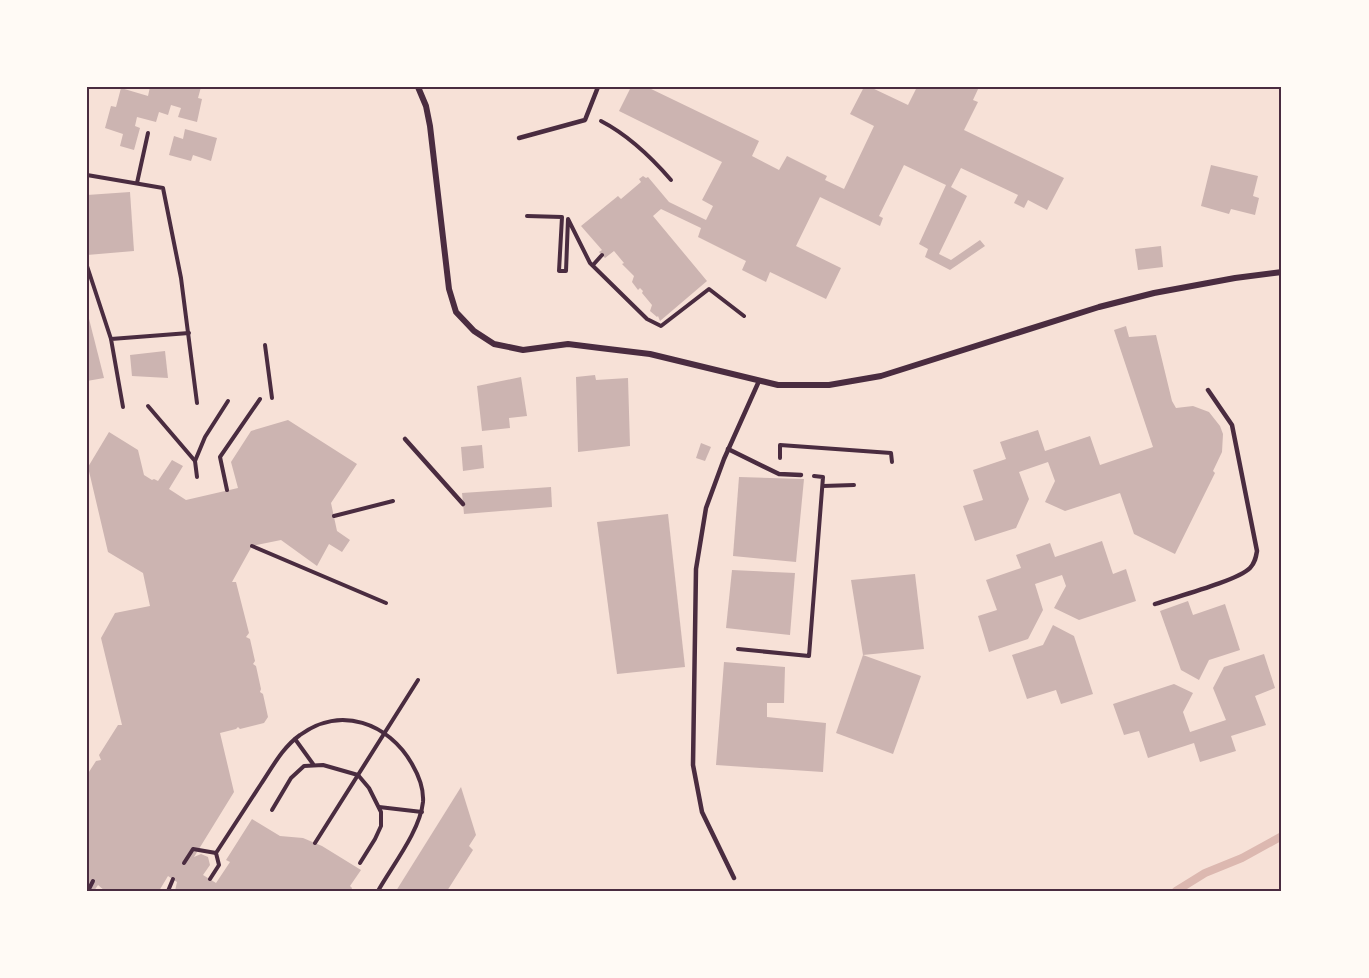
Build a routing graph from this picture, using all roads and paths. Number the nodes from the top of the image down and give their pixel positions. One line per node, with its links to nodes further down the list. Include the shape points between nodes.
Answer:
1 (418, 87): 18 (street, via 430,126 449,289 456,312 474,331 494,344 523,350 568,344 650,354)
2 (598, 87): 3 (lane)
3 (587, 114): 5 (lane, via 585,120); 7 (path, via 610,125 653,159)
4 (148, 133): 8 (path)
5 (519, 138)
6 (87, 174): 8 (path)
7 (671, 180)
8 (137, 183): 15 (path, via 163,188)
9 (527, 216): 11 (path, via 562,217 559,271 566,272 568,219)
10 (602, 255): 11 (path)
11 (593, 265): 14 (path, via 647,319 661,326 709,290)
12 (87, 266): 16 (path)
13 (1282, 272): 18 (street, via 1154,292 881,376 829,385)
14 (744, 316)
15 (189, 333): 16 (path); 23 (path)
16 (111, 339): 25 (path)
17 (265, 345): 20 (path)
18 (759, 381): 27 (lane)
19 (1208, 390): 41 (lane, via 1232,425 1256,559 1253,566 1235,577)
20 (272, 398)
21 (260, 399): 35 (path, via 220,457)
22 (228, 401): 28 (path)
23 (197, 403)
24 (147, 406): 28 (path)
25 (123, 407)
26 (405, 439): 37 (lane)
27 (728, 449): 30 (lane); 55 (lane, via 706,508 696,568 693,765 702,812)
28 (195, 461): 32 (path)
29 (892, 462): 30 (path, via 891,453 780,445)
30 (779, 474): 31 (lane)
31 (801, 475): 34 (path, via 824,477)
32 (197, 477)
33 (854, 485): 34 (path)
34 (823, 486): 42 (path, via 809,656)
35 (227, 490)
36 (393, 501): 38 (path)
37 (463, 504)
38 (334, 516)
39 (252, 546): 40 (path)
40 (386, 603)
41 (1155, 604)
42 (738, 650)
43 (418, 680): 44 (path)
44 (385, 732): 45 (path, via 358,722 328,721); 47 (path); 50 (path, via 400,745 417,772 422,784)
45 (295, 739): 46 (path); 52 (path, via 281,753)
46 (313, 764): 47 (path); 49 (path, via 304,766 291,778)
47 (358, 775): 48 (path); 51 (path)
48 (379, 807): 50 (path); 53 (path, via 381,826)
49 (272, 810)
50 (422, 812): 61 (path)
51 (315, 843)
52 (216, 853): 54 (path, via 193,849); 57 (path, via 219,865)
53 (360, 863)
54 (184, 864)
55 (734, 878)
56 (173, 879): 60 (path)
57 (210, 879)
58 (93, 881): 59 (path)
59 (88, 891)
60 (168, 891)
61 (378, 891)

